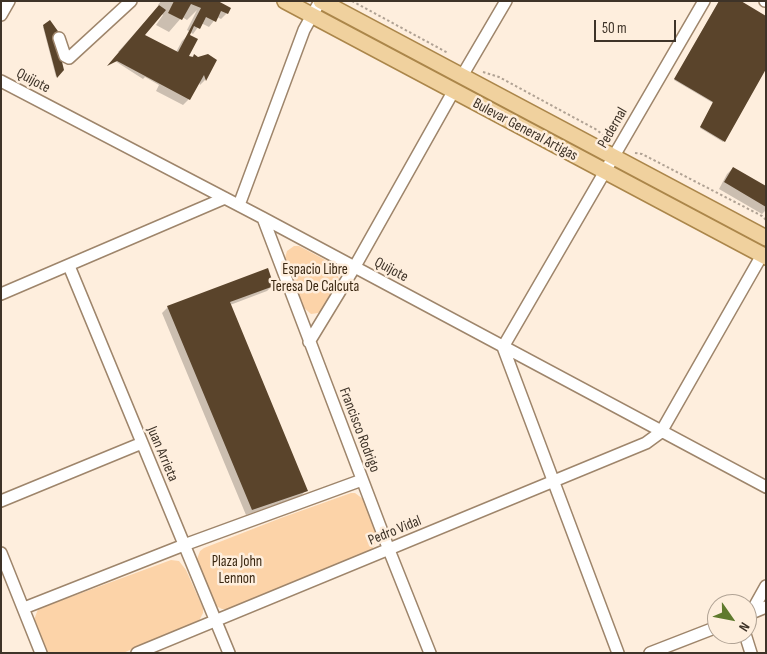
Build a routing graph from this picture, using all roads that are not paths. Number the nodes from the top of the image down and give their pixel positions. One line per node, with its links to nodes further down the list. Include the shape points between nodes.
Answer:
1 (9, 1): 7 (street)
2 (131, 1): 9 (street, via 69,58 65,56)
3 (285, 1): 8 (main road, Bulevar General Artigas)
4 (321, 1): 8 (street); 10 (main road, Bulevar General Artigas)
5 (506, 1): 10 (street)
6 (704, 1): 13 (street, Pedernal)
7 (1, 15)
8 (312, 16): 12 (main road, Bulevar General Artigas); 16 (street)
9 (59, 38)
10 (465, 71): 13 (main road, Bulevar General Artigas)
11 (1, 81): 15 (street, Quijote)
12 (453, 92): 14 (main road, Bulevar General Artigas); 21 (street)
13 (617, 151): 14 (street, Pedernal); 18 (main road, Bulevar General Artigas)
14 (604, 172): 19 (main road, Bulevar General Artigas); 24 (street, Pedernal)
15 (226, 198): 16 (street, Quijote); 20 (street)
16 (238, 205): 17 (street, Quijote)
17 (263, 218): 21 (street, Quijote); 23 (street, Francisco Rodrigo)
18 (766, 238)
19 (764, 256): 25 (street)
20 (69, 266): 22 (street); 26 (street, Juan Arrieta)
21 (354, 268): 23 (street); 24 (street, Quijote)
22 (1, 294)
23 (309, 342): 27 (street, Francisco Rodrigo)
24 (502, 347): 25 (street, Quijote); 28 (street)
25 (662, 432): 28 (street, Pedro Vidal, via 646,444); 29 (street, Quijote)
26 (142, 443): 30 (street); 31 (street, Juan Arrieta)
27 (362, 480): 31 (street); 32 (street, Francisco Rodrigo)
28 (553, 482): 32 (street, Pedro Vidal); 43 (street)
29 (766, 487)
30 (1, 501)
31 (184, 545): 36 (street); 37 (street, Juan Arrieta)
32 (389, 550): 37 (street, Pedro Vidal); 42 (street, Francisco Rodrigo)
33 (1, 552): 36 (street)
34 (766, 586): 35 (street)
35 (757, 601)
36 (24, 608): 39 (street)
37 (216, 620): 40 (street, Pedro Vidal); 41 (street, Juan Arrieta)
38 (707, 631): 44 (street)
39 (41, 653)
40 (137, 653)
41 (229, 653)
42 (430, 653)
43 (618, 653)
44 (650, 653)

